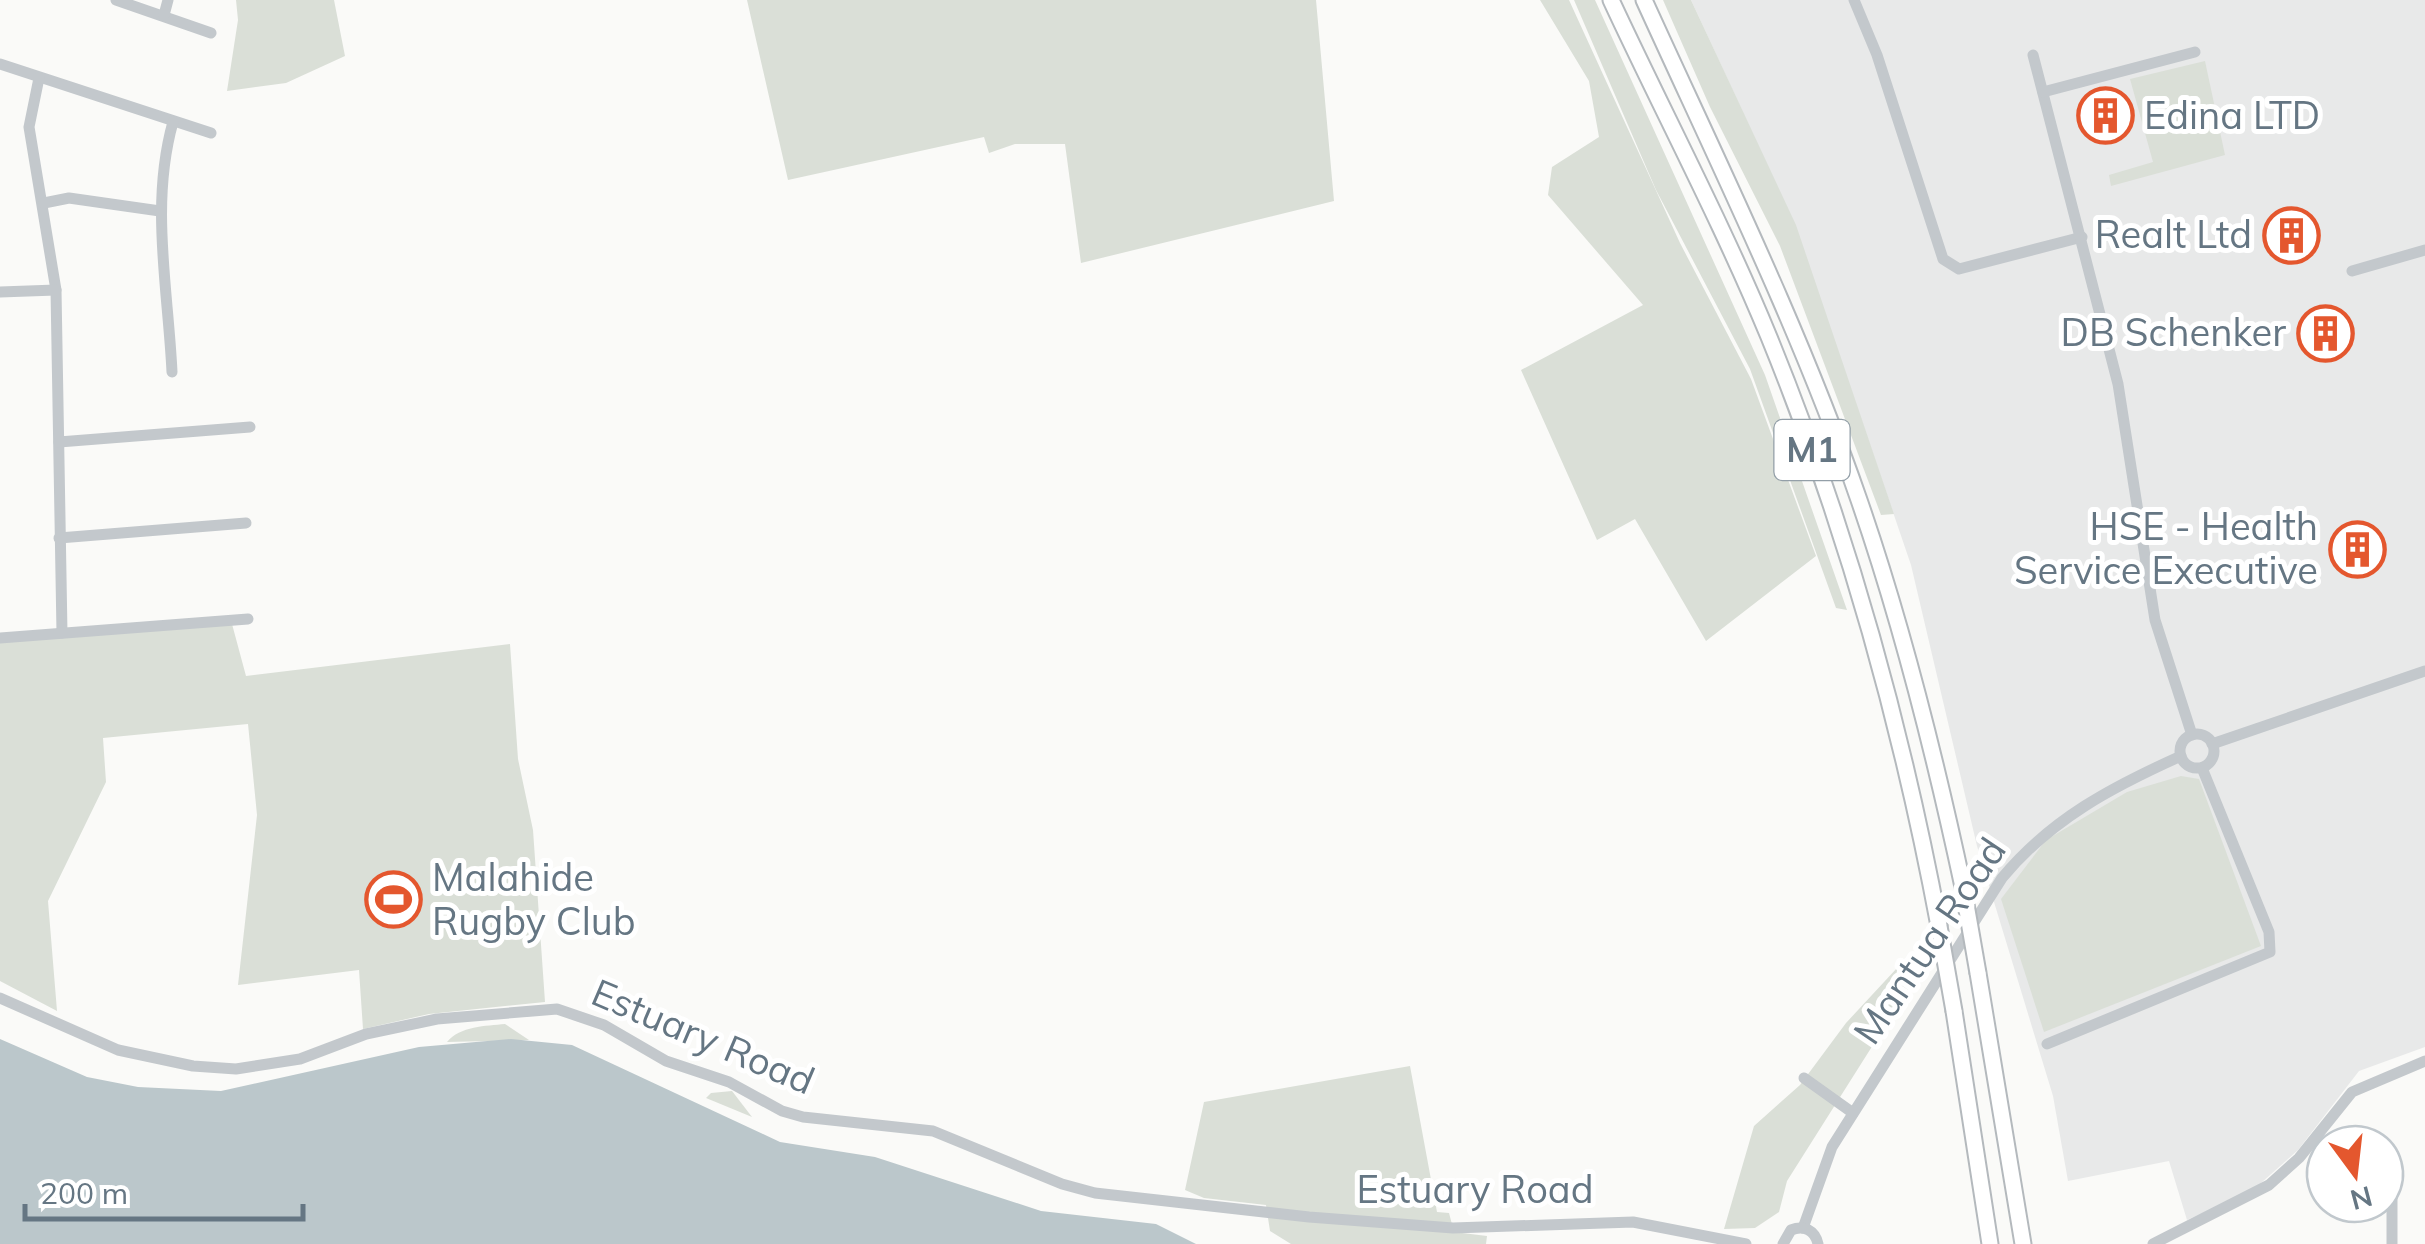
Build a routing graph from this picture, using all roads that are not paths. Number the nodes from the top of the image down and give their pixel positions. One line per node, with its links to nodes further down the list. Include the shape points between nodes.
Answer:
1 (116, 0): 6 (street)
2 (168, 0): 6 (street)
3 (1612, 0): 44 (highway, M1, bridge, via 1768,334 1876,642 1939,926)
4 (1644, 0): 45 (highway, M1, bridge, via 1792,327 1858,498 1908,654 1963,887)
5 (1854, 0): 17 (street, via 1943,259 1959,269)
6 (164, 15): 7 (street)
7 (211, 33)
8 (2195, 52): 12 (street)
9 (2033, 55): 12 (street)
10 (0, 64): 11 (street)
11 (40, 78): 13 (street); 15 (street, via 29,127)
12 (2042, 92): 17 (street)
13 (173, 122): 14 (street); 16 (street)
14 (211, 133)
15 (44, 203): 16 (street, via 69,198); 20 (street)
16 (160, 211): 22 (street)
17 (2082, 236): 31 (street, via 2118,384 2155,620)
18 (2425, 250): 19 (street)
19 (2352, 271)
20 (56, 290): 21 (street); 24 (street)
21 (0, 292)
22 (172, 372)
23 (250, 427): 24 (street)
24 (59, 442): 26 (street)
25 (246, 523): 26 (street)
26 (59, 538): 28 (street)
27 (248, 619): 28 (street)
28 (62, 633): 29 (street)
29 (0, 638)
30 (2425, 671): 32 (street)
31 (2192, 735): 32 (street); 33 (street)
32 (2212, 744): 34 (street, via 2213,758)
33 (2181, 756): 34 (street, via 2188,766); 39 (street, Mantua Road, via 2094,798 2026,850)
34 (2202, 768): 36 (street, via 2270,932 2270,952)
35 (0, 998): 41 (street, Estuary Road, via 118,1050 236,1069 300,1059 404,1025 557,1009 604,1024 666,1060 729,1082 782,1111 933,1130 1095,1193 1453,1228 1633,1222)
36 (2047, 1044)
37 (2425, 1062): 46 (street, via 2352,1092 2269,1185)
38 (1804, 1078): 39 (street)
39 (1853, 1113): 40 (street, Mantua Road, via 1813,1190)
40 (1803, 1228): 42 (street, via 1791,1230); 43 (street)
41 (1746, 1244)
42 (1783, 1244)
43 (1818, 1244)
44 (1990, 1244)
45 (2023, 1244)
46 (2152, 1244)

